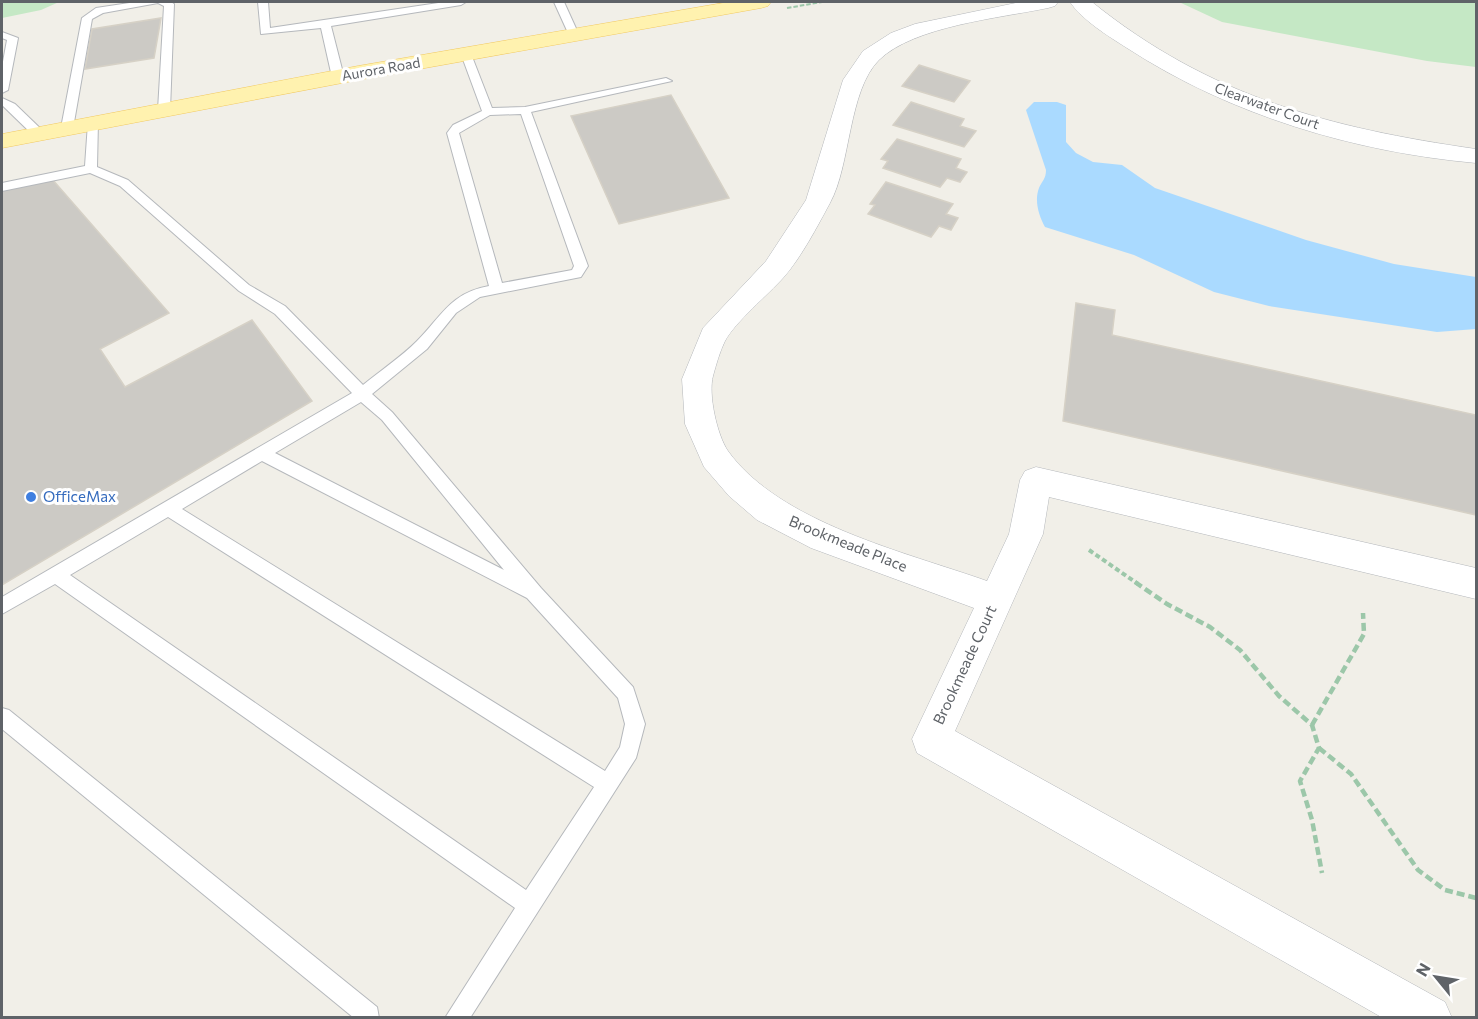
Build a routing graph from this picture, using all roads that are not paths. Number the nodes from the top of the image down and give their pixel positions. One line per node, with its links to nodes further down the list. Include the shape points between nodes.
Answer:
1 (153, 2): 20 (lane, via 100,10 87,18)
2 (162, 2): 16 (lane, via 169,4)
3 (263, 2): 9 (lane, via 265,32)
4 (461, 2): 9 (lane)
5 (559, 2): 11 (lane)
6 (761, 2): 11 (main road, Aurora Road)
7 (1048, 2): 33 (street, Brookmeade Place, via 922,28 898,37 871,56 854,80 819,200 776,268 713,335 697,379 697,407 706,441 728,474 769,510 823,538)
8 (1080, 2): 23 (street, Clearwater Court, via 1112,30 1150,54 1244,99 1354,135)
9 (325, 24): 13 (lane)
10 (2, 35): 15 (lane, via 14,38)
11 (574, 36): 12 (main road, Aurora Road)
12 (466, 54): 13 (main road, Aurora Road); 18 (lane)
13 (338, 77): 16 (main road, Aurora Road)
14 (666, 81): 17 (lane)
15 (2, 92): 21 (lane)
16 (164, 110): 19 (main road, Aurora Road)
17 (525, 110): 18 (lane); 26 (lane, via 581,266 576,274)
18 (488, 112): 26 (lane, via 457,127 453,133)
19 (94, 123): 20 (main road, Aurora Road); 24 (lane)
20 (67, 128): 21 (main road, Aurora Road)
21 (39, 134): 22 (main road, Aurora Road)
22 (2, 141)
23 (1476, 156)
24 (91, 169): 25 (lane); 27 (lane, via 124,183 244,288 280,310)
25 (2, 187)
26 (496, 287): 27 (lane, via 476,293 451,309 422,345)
27 (362, 394): 28 (lane); 32 (lane, via 387,417)
28 (261, 453): 29 (lane); 32 (lane)
29 (167, 508): 30 (lane); 36 (lane)
30 (55, 574): 34 (lane); 37 (lane)
31 (1476, 583): 33 (street, Brookmeade Court, via 1036,480 1026,534)
32 (535, 594): 36 (lane, via 626,693 635,724 629,752)
33 (995, 600): 40 (street, Brookmeade Court, via 931,739)
34 (2, 606)
35 (2, 717): 38 (lane)
36 (608, 784): 37 (lane)
37 (529, 905): 39 (lane)
38 (367, 1017)
39 (456, 1017)
40 (1429, 1017)

